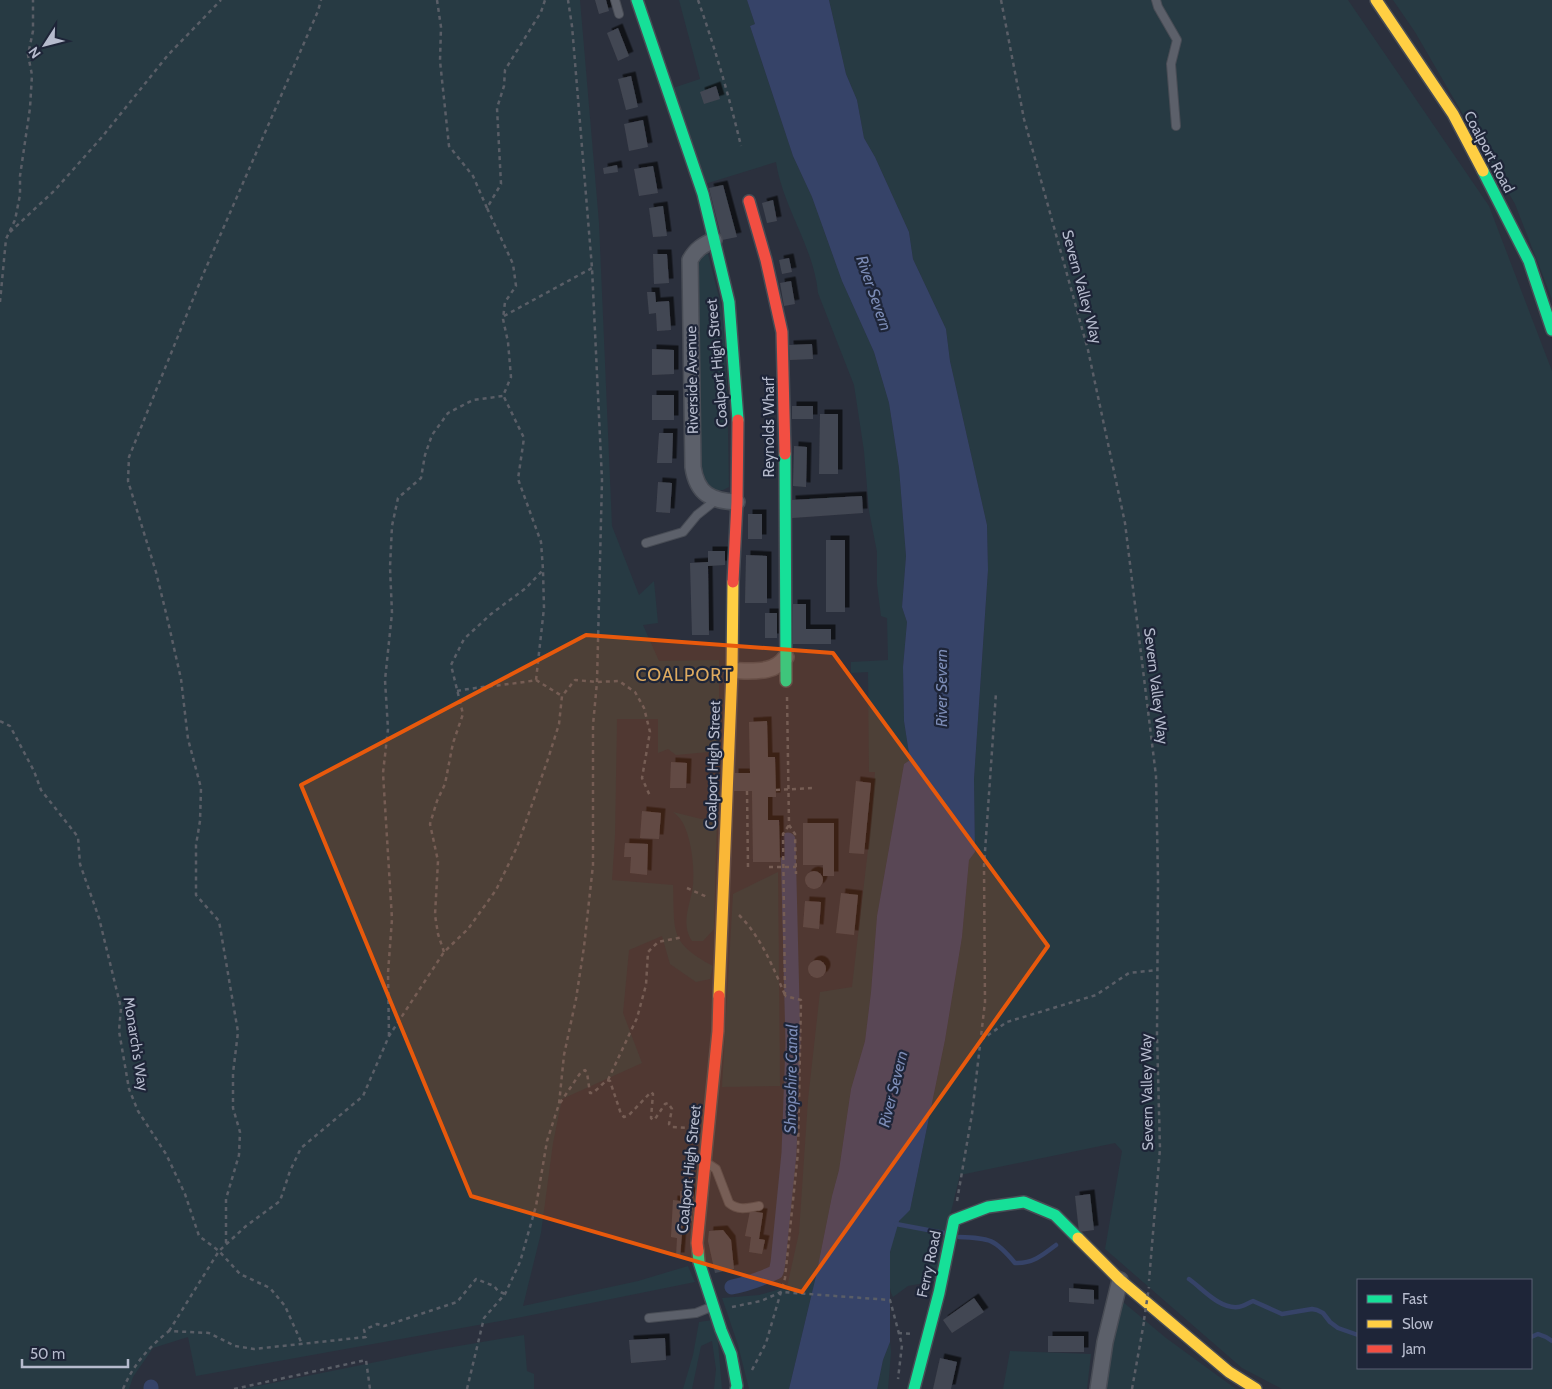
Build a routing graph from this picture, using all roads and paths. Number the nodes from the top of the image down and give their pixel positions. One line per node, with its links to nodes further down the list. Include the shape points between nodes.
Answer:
1 (33, 0): 18 (path, via 33,31 28,55 32,75 30,108 18,206)
2 (221, 0): 18 (path, via 168,55 55,190)
3 (321, 0): 62 (path, via 129,457 128,481 167,617 181,679 188,739 201,788 196,896 219,921 238,1032 233,1108 240,1132 239,1155 226,1199)
4 (437, 0): 17 (path, via 450,146 473,176)
5 (545, 0): 17 (path, via 505,70 504,86 496,108 501,184)
6 (568, 0): 20 (path)
7 (615, 0): 13 (lane)
8 (637, 0): 19 (street, Coalport High Street, via 702,194)
9 (698, 0): 15 (path, via 711,36)
10 (1001, 0): 52 (path, Severn Valley Way, via 1024,119 1088,350 1125,523 1156,776)
11 (1156, 0): 14 (lane, via 1177,40 1171,64)
12 (1376, 0): 23 (street, Coalport Road, via 1453,114 1530,261)
13 (619, 14)
14 (1176, 126)
15 (740, 146)
16 (749, 201): 29 (street, Reynolds Wharf, via 782,332)
17 (487, 208): 22 (path, via 513,264 516,286 505,302)
18 (10, 232): 21 (path, via 6,239)
19 (714, 240): 25 (street, Riverside Avenue, via 700,246 690,260 695,481 702,491); 26 (street, Coalport High Street, via 730,312 738,406)
20 (592, 268): 22 (path); 33 (path, via 602,480)
21 (0, 302)
22 (504, 316): 24 (path, via 510,377)
23 (1552, 330)
24 (503, 396): 28 (path, via 524,438 518,479 541,542); 54 (path, via 473,400 448,413 432,434 421,478 398,498 392,526 392,612 385,680 388,728 383,773 392,919 388,974)
25 (716, 500): 26 (street); 27 (lane, via 683,532)
26 (737, 502): 30 (street, Coalport High Street)
27 (646, 543)
28 (544, 570): 31 (path, via 544,608); 34 (path, via 464,640 451,664)
29 (786, 657): 30 (street, via 771,669); 32 (street, Reynolds Wharf)
30 (732, 671): 49 (street, Coalport High Street)
31 (536, 680): 34 (path); 36 (path)
32 (786, 681): 40 (path)
33 (597, 682): 36 (path, via 575,680); 42 (path, via 619,681 635,692 644,708 650,732 642,778); 57 (path, via 593,725 593,865 584,947 564,1055)
34 (457, 691): 51 (path, via 463,714 445,784 430,824 438,861 435,915)
35 (996, 693): 55 (path, via 984,866 985,1002)
36 (562, 696): 51 (path, via 559,724 517,848 496,890 468,929)
37 (0, 721): 63 (path, Monarch's Way, via 10,726 41,790 78,837 80,864 98,918 121,1008 119,1031 129,1089 138,1111 166,1154 185,1194 199,1236)
38 (814, 788): 40 (path)
39 (776, 790): 40 (path)
40 (788, 790): 43 (path)
41 (747, 791): 44 (path)
42 (650, 796)
43 (789, 825): 46 (path, via 795,834); 47 (path, via 783,834)
44 (748, 867)
45 (769, 867): 47 (path)
46 (796, 867): 47 (path); 48 (path)
47 (783, 868): 53 (path)
48 (796, 874)
49 (724, 904): 53 (path, via 741,916 752,931 769,958); 58 (street, Coalport High Street, via 718,1031)
50 (683, 937): 56 (path, via 658,942 648,952 646,985 637,1018)
51 (444, 952): 54 (path)
52 (1158, 970): 55 (path, via 1129,973 1096,995 1007,1022); 82 (path, Severn Valley Way, bridge, via 1160,1149 1148,1287)
53 (785, 996): 65 (path, via 801,1000 798,1152)
54 (389, 1036): 62 (path, via 363,1096 301,1148 280,1201)
55 (981, 1040): 61 (path)
56 (608, 1080): 57 (path, via 590,1092 584,1070); 58 (path, via 624,1117 629,1116 651,1092 653,1120 668,1103 672,1108 669,1124 672,1127)
57 (559, 1104): 66 (path, via 547,1141 536,1206 520,1262)
58 (708, 1129): 59 (street, Coalport High Street)
59 (706, 1162): 60 (lane, via 716,1169 734,1207); 67 (street, Coalport High Street, via 697,1243 699,1262)
60 (759, 1206)
61 (954, 1220): 64 (street, Ferry Road, via 988,1207 1024,1202 1055,1215); 80 (street, Ferry Road)
62 (226, 1243): 63 (path)
63 (219, 1251): 70 (path); 73 (path, Monarch's Way, via 240,1274 270,1288 285,1306)
64 (1120, 1280): 81 (street); 83 (street, Ferry Road, via 1229,1372)
65 (781, 1292): 68 (path); 71 (path, via 890,1300); 75 (path, via 766,1344 753,1369)
66 (505, 1294): 73 (path, via 476,1279 457,1302 384,1326 378,1324 364,1330 366,1338); 79 (path, via 484,1318)
67 (713, 1306): 69 (lane, via 696,1313); 75 (street, Coalport High Street, via 730,1354)
68 (736, 1307)
69 (649, 1318)
70 (169, 1331): 73 (path, via 209,1333 243,1348); 76 (path, via 140,1359)
71 (898, 1332): 72 (path); 74 (path, via 902,1345)
72 (911, 1333)
73 (302, 1344)
74 (897, 1381)
75 (736, 1387)
76 (123, 1389)
77 (234, 1389): 78 (path, via 366,1360)
78 (370, 1389)
79 (467, 1389)
80 (914, 1389)
81 (1098, 1389)
82 (1132, 1389)
83 (1256, 1389)

